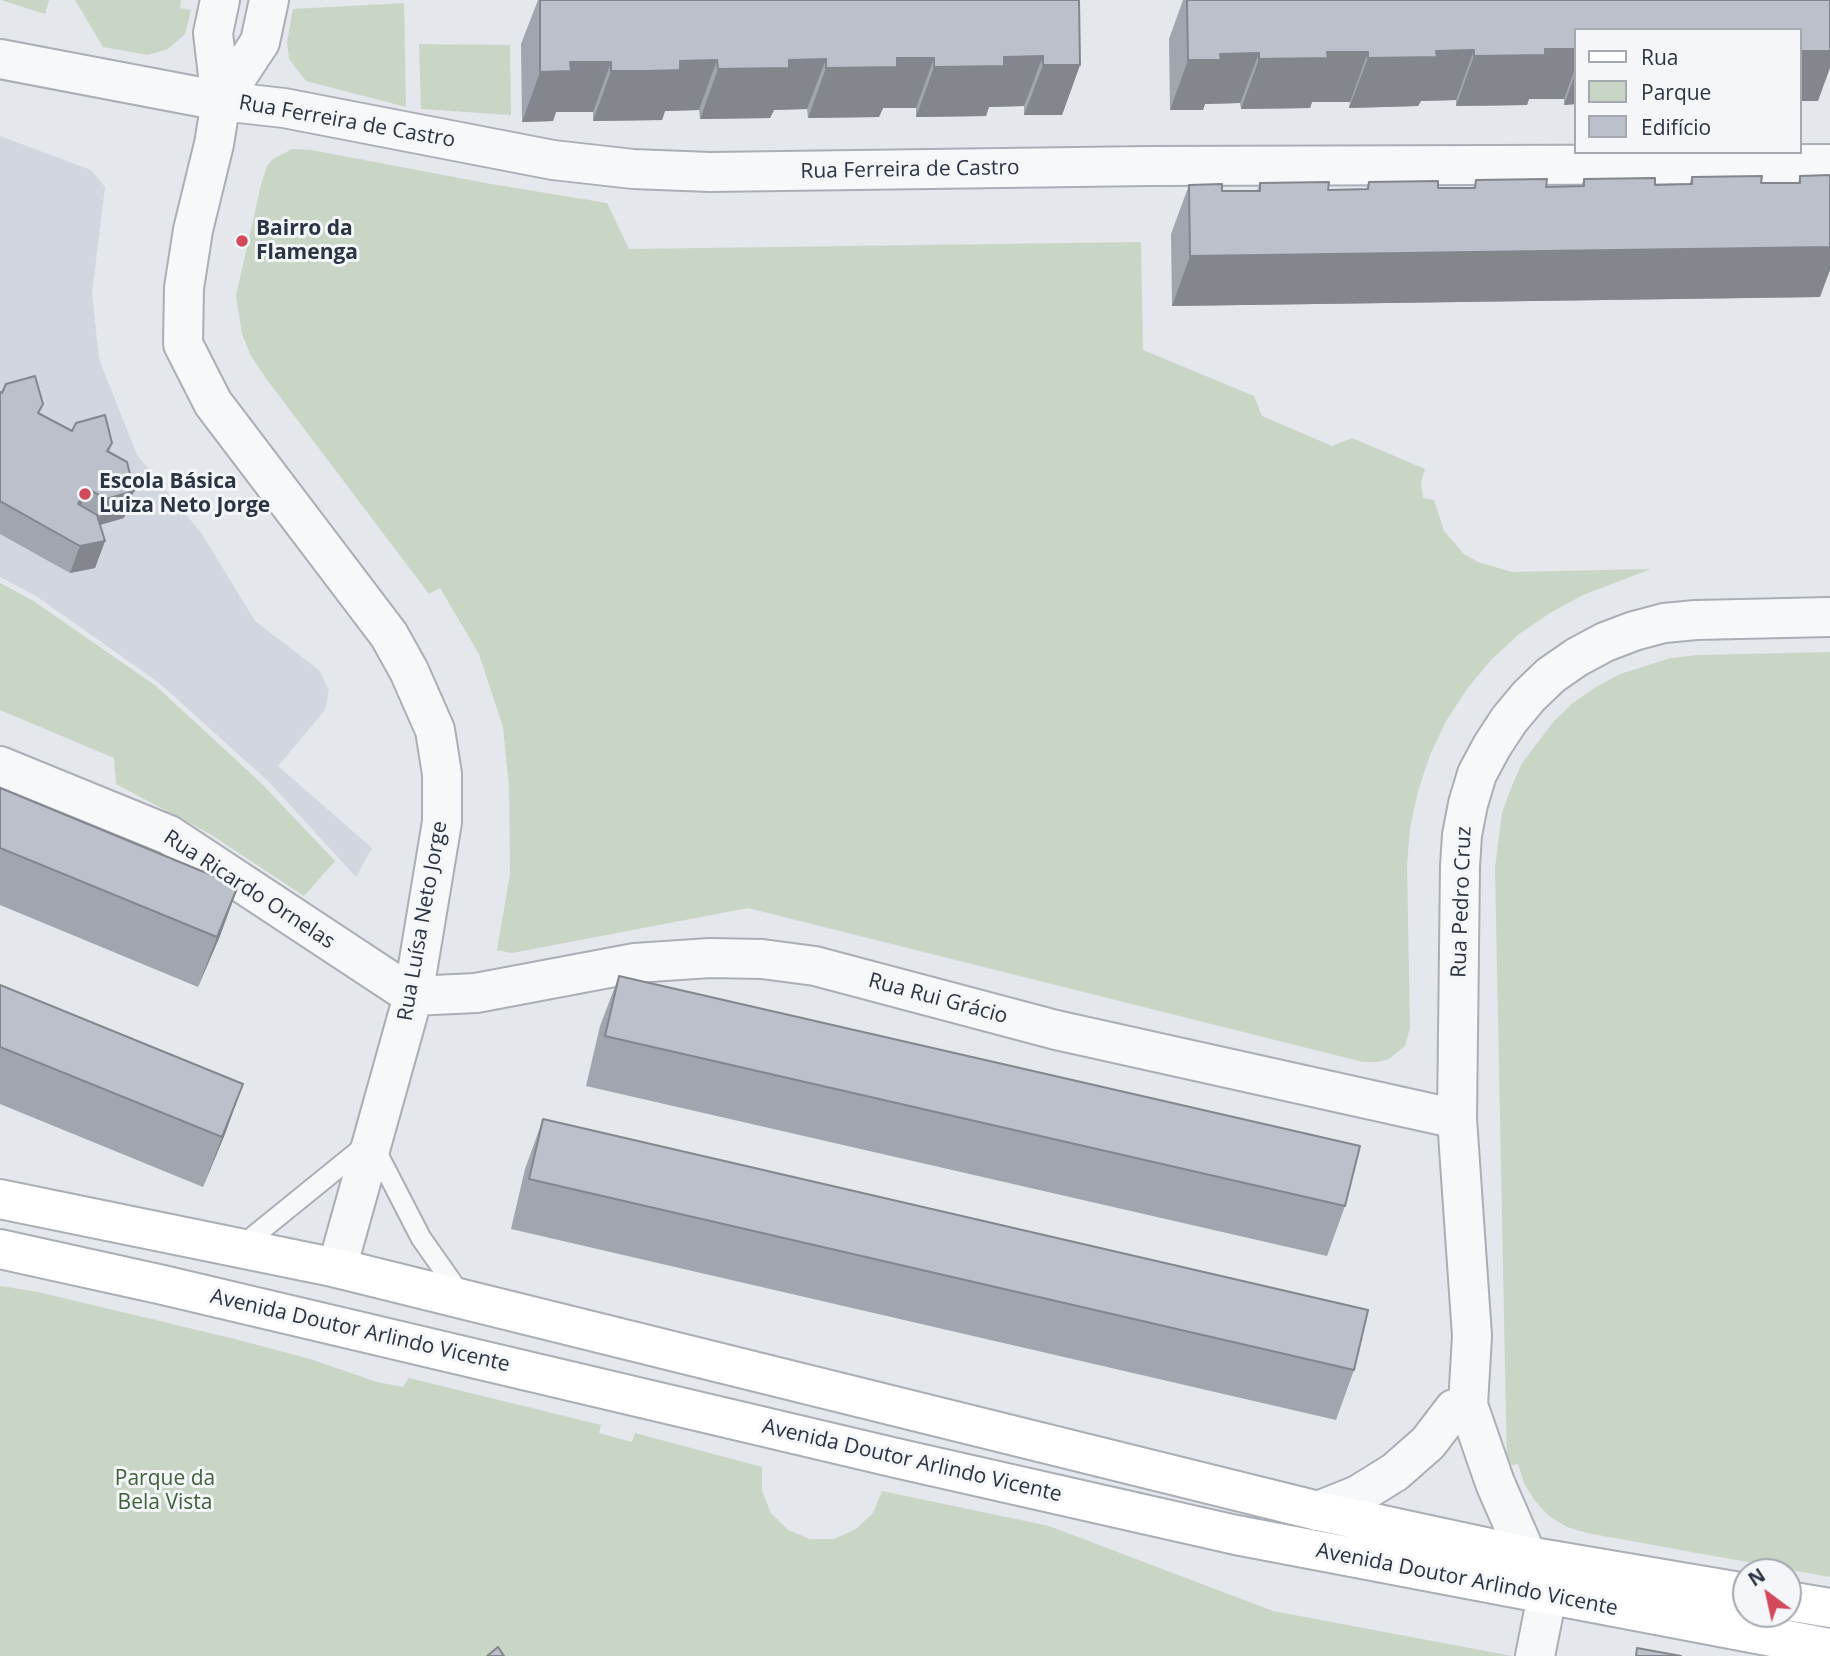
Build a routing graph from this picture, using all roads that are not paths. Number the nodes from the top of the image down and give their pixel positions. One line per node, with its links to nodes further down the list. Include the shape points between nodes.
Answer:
1 (220, 0): 4 (street, Rua Luísa Neto Jorge, via 214,33)
2 (268, 0): 4 (street, Rua Luísa Neto Jorge, via 260,42)
3 (0, 59): 4 (street, Rua Ferreira de Castro)
4 (221, 101): 5 (street, Rua Ferreira de Castro, via 284,107 553,160 710,172); 8 (street, Rua Luísa Neto Jorge, via 193,230 184,288 183,344 213,403 388,635 435,730 442,774 442,822)
5 (1830, 164)
6 (1830, 617): 9 (street, Rua Pedro Cruz, via 1696,620 1634,631 1595,647 1551,675 1509,720 1478,774 1462,835)
7 (0, 766): 8 (street, Rua Ricardo Ornelas, via 169,835)
8 (413, 996): 9 (street, Rua Rui Grácio, via 476,993 635,963 762,959 815,966 1056,1030); 10 (street, Rua Luísa Neto Jorge)
9 (1458, 1119): 17 (street, Rua Pedro Cruz, via 1472,1336)
10 (371, 1141): 12 (lane); 14 (street, Rua Luísa Neto Jorge); 15 (lane, via 421,1238)
11 (0, 1199): 12 (street, Avenida Doutor Arlindo Vicente)
12 (239, 1248): 14 (street, Avenida Doutor Arlindo Vicente)
13 (0, 1249): 16 (street, Avenida Doutor Arlindo Vicente)
14 (337, 1268): 15 (street, Avenida Doutor Arlindo Vicente); 16 (street)
15 (464, 1300): 18 (street, Avenida Doutor Arlindo Vicente)
16 (322, 1323): 21 (street, Avenida Doutor Arlindo Vicente, via 1236,1535)
17 (1468, 1405): 18 (street, via 1454,1409 1428,1443 1395,1472 1358,1495); 19 (street, Rua Pedro Cruz, via 1494,1483)
18 (1318, 1511): 19 (street, Avenida Doutor Arlindo Vicente)
19 (1527, 1556): 20 (street, Avenida Doutor Arlindo Vicente)
20 (1732, 1591)
21 (1547, 1596): 24 (street, Avenida Doutor Arlindo Vicente); 25 (street)
22 (1802, 1603): 23 (street)
23 (1830, 1608)
24 (1830, 1648)
25 (1535, 1656)

